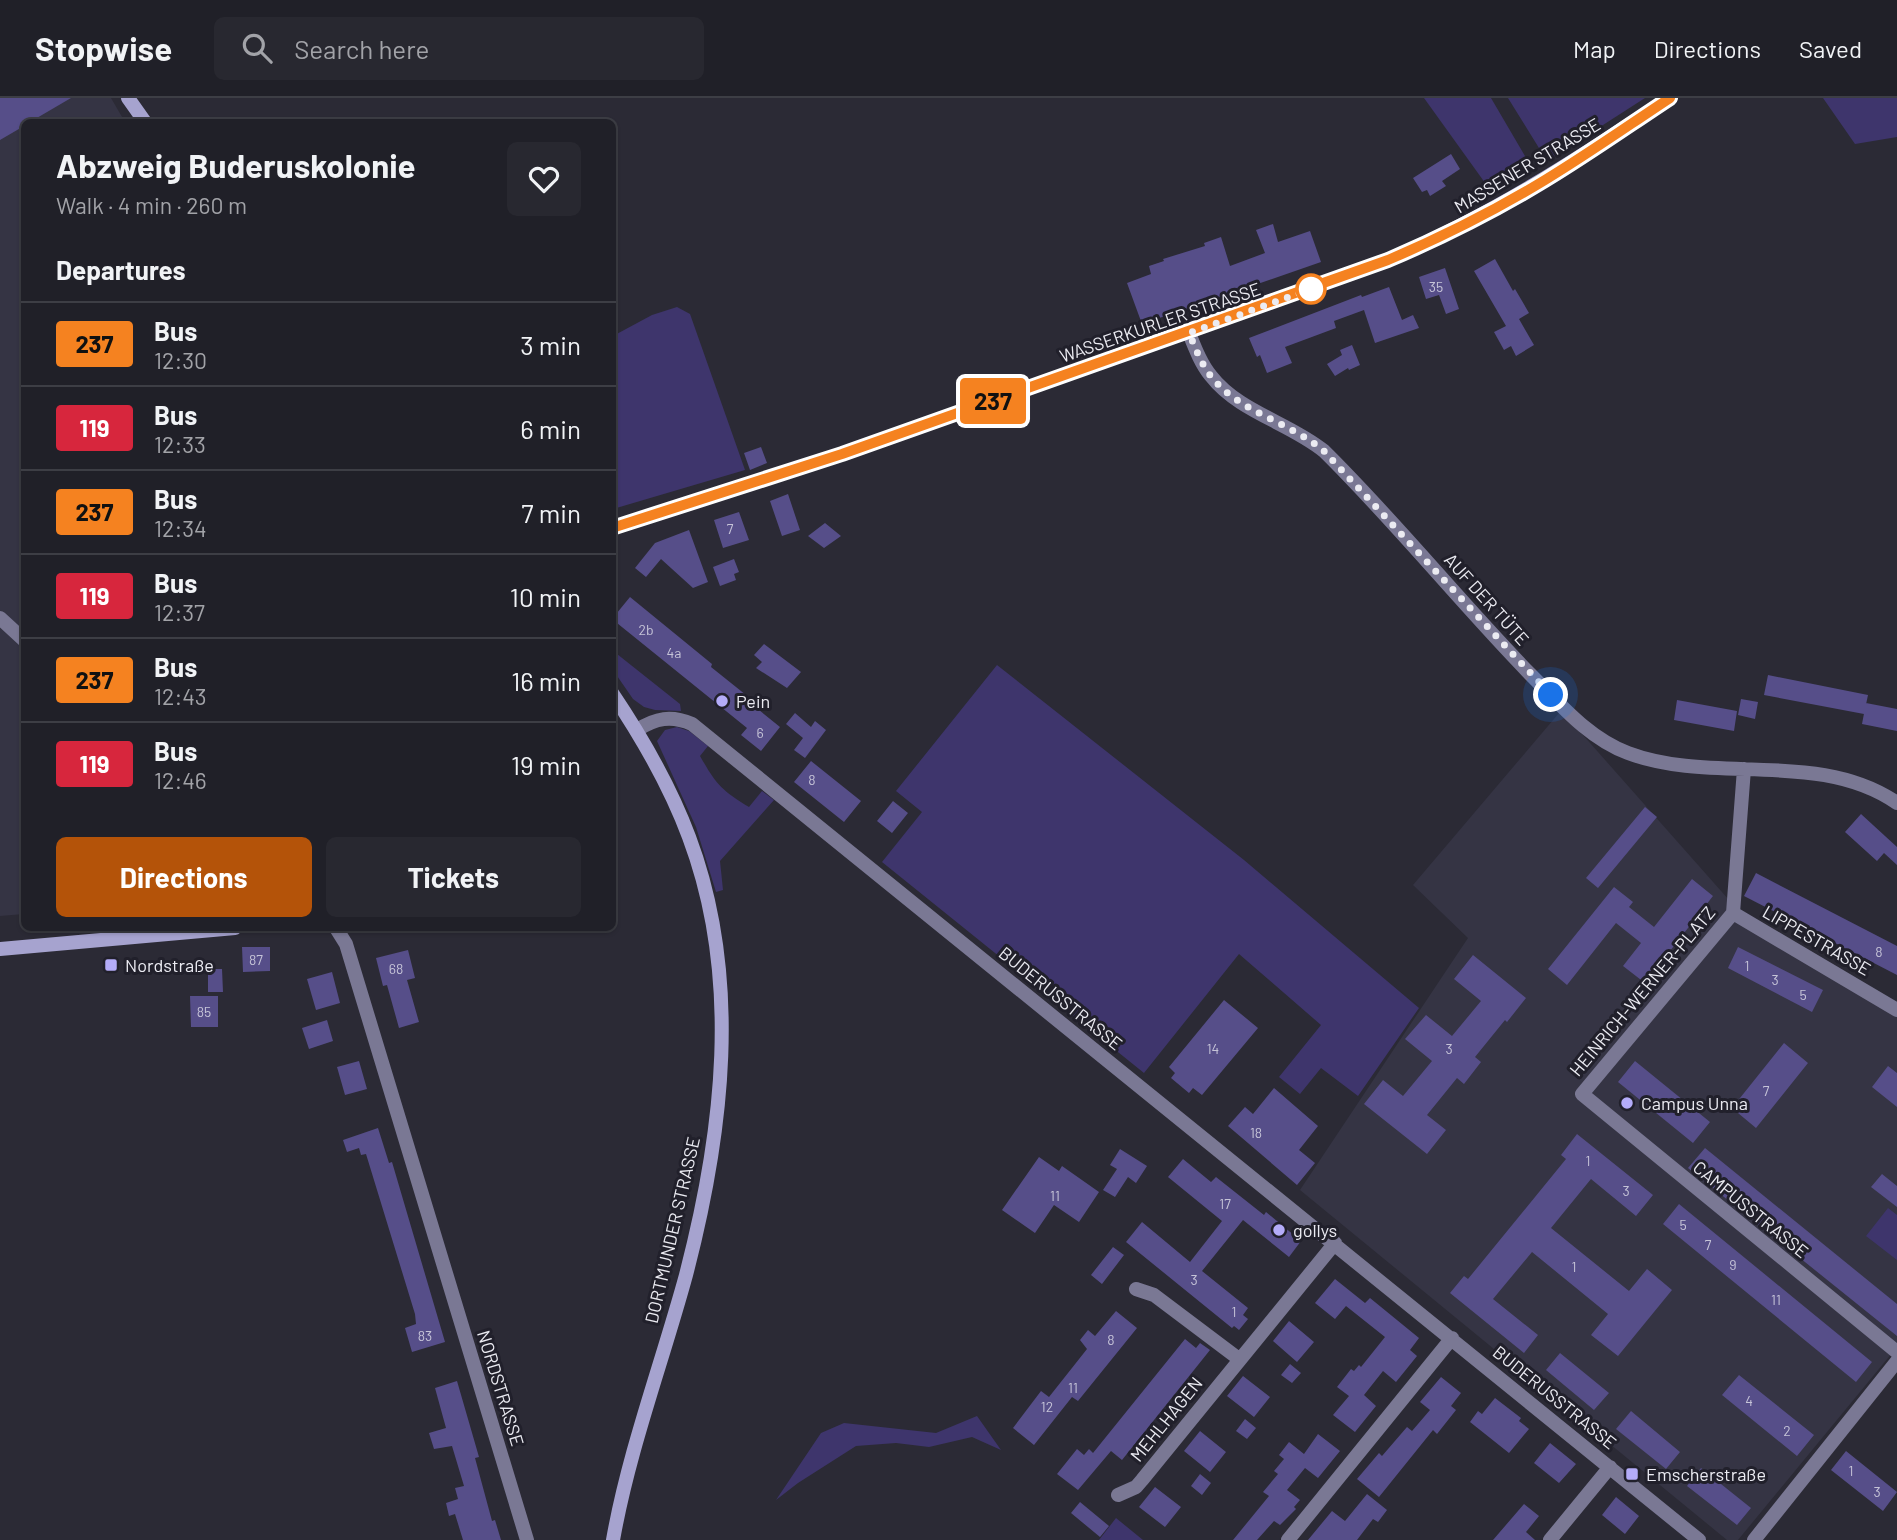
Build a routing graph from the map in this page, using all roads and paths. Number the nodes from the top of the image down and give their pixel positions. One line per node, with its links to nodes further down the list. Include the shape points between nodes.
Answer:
1 (128, 98): 3 (main road)
2 (1670, 98): 4 (main road, MASSENER STRASSE, via 1547,179)
3 (143, 119)
4 (1438, 239): 5 (main road, WASSERKURLER STRASSE)
5 (1189, 333): 6 (main road, WASSERKURLER STRASSE); 11 (street, AUF DER TÜTE, via 1219,386 1324,451 1504,647 1602,742 1663,762)
6 (616, 527)
7 (0, 618): 8 (street)
8 (21, 637)
9 (616, 699): 10 (main road, DORTMUNDER STRASSE)
10 (637, 730): 19 (street, BUDERUSSTRASSE, via 665,718 692,724); 28 (main road, DORTMUNDER STRASSE, via 690,838 706,891 718,953 722,1013 711,1163 686,1274)
11 (1744, 769): 12 (street, AUF DER TÜTE, via 1824,774 1854,781); 13 (street)
12 (1897, 803)
13 (1733, 913): 17 (street, LIPPESTRASSE); 18 (street, HEINRICH-WERNER-PLATZ)
14 (200, 931): 16 (main road)
15 (338, 931): 27 (street, NORDSTRASSE, via 346,944)
16 (0, 948)
17 (1897, 1010)
18 (1582, 1094): 22 (street, CAMPUSSTRASSE)
19 (1335, 1243): 21 (street, BUDERUSSTRASSE); 23 (street, MEHLHAGEN)
20 (1136, 1289): 23 (street, via 1154,1295)
21 (1452, 1338): 25 (street, BUDERUSSTRASSE); 29 (street)
22 (1897, 1352)
23 (1239, 1359): 26 (street, MEHLHAGEN, via 1136,1486)
24 (1897, 1361): 32 (street)
25 (1610, 1467): 30 (street); 31 (street, BUDERUSSTRASSE)
26 (1118, 1495)
27 (527, 1540)
28 (613, 1540)
29 (1288, 1540)
30 (1550, 1540)
31 (1699, 1540)
32 (1754, 1540)

